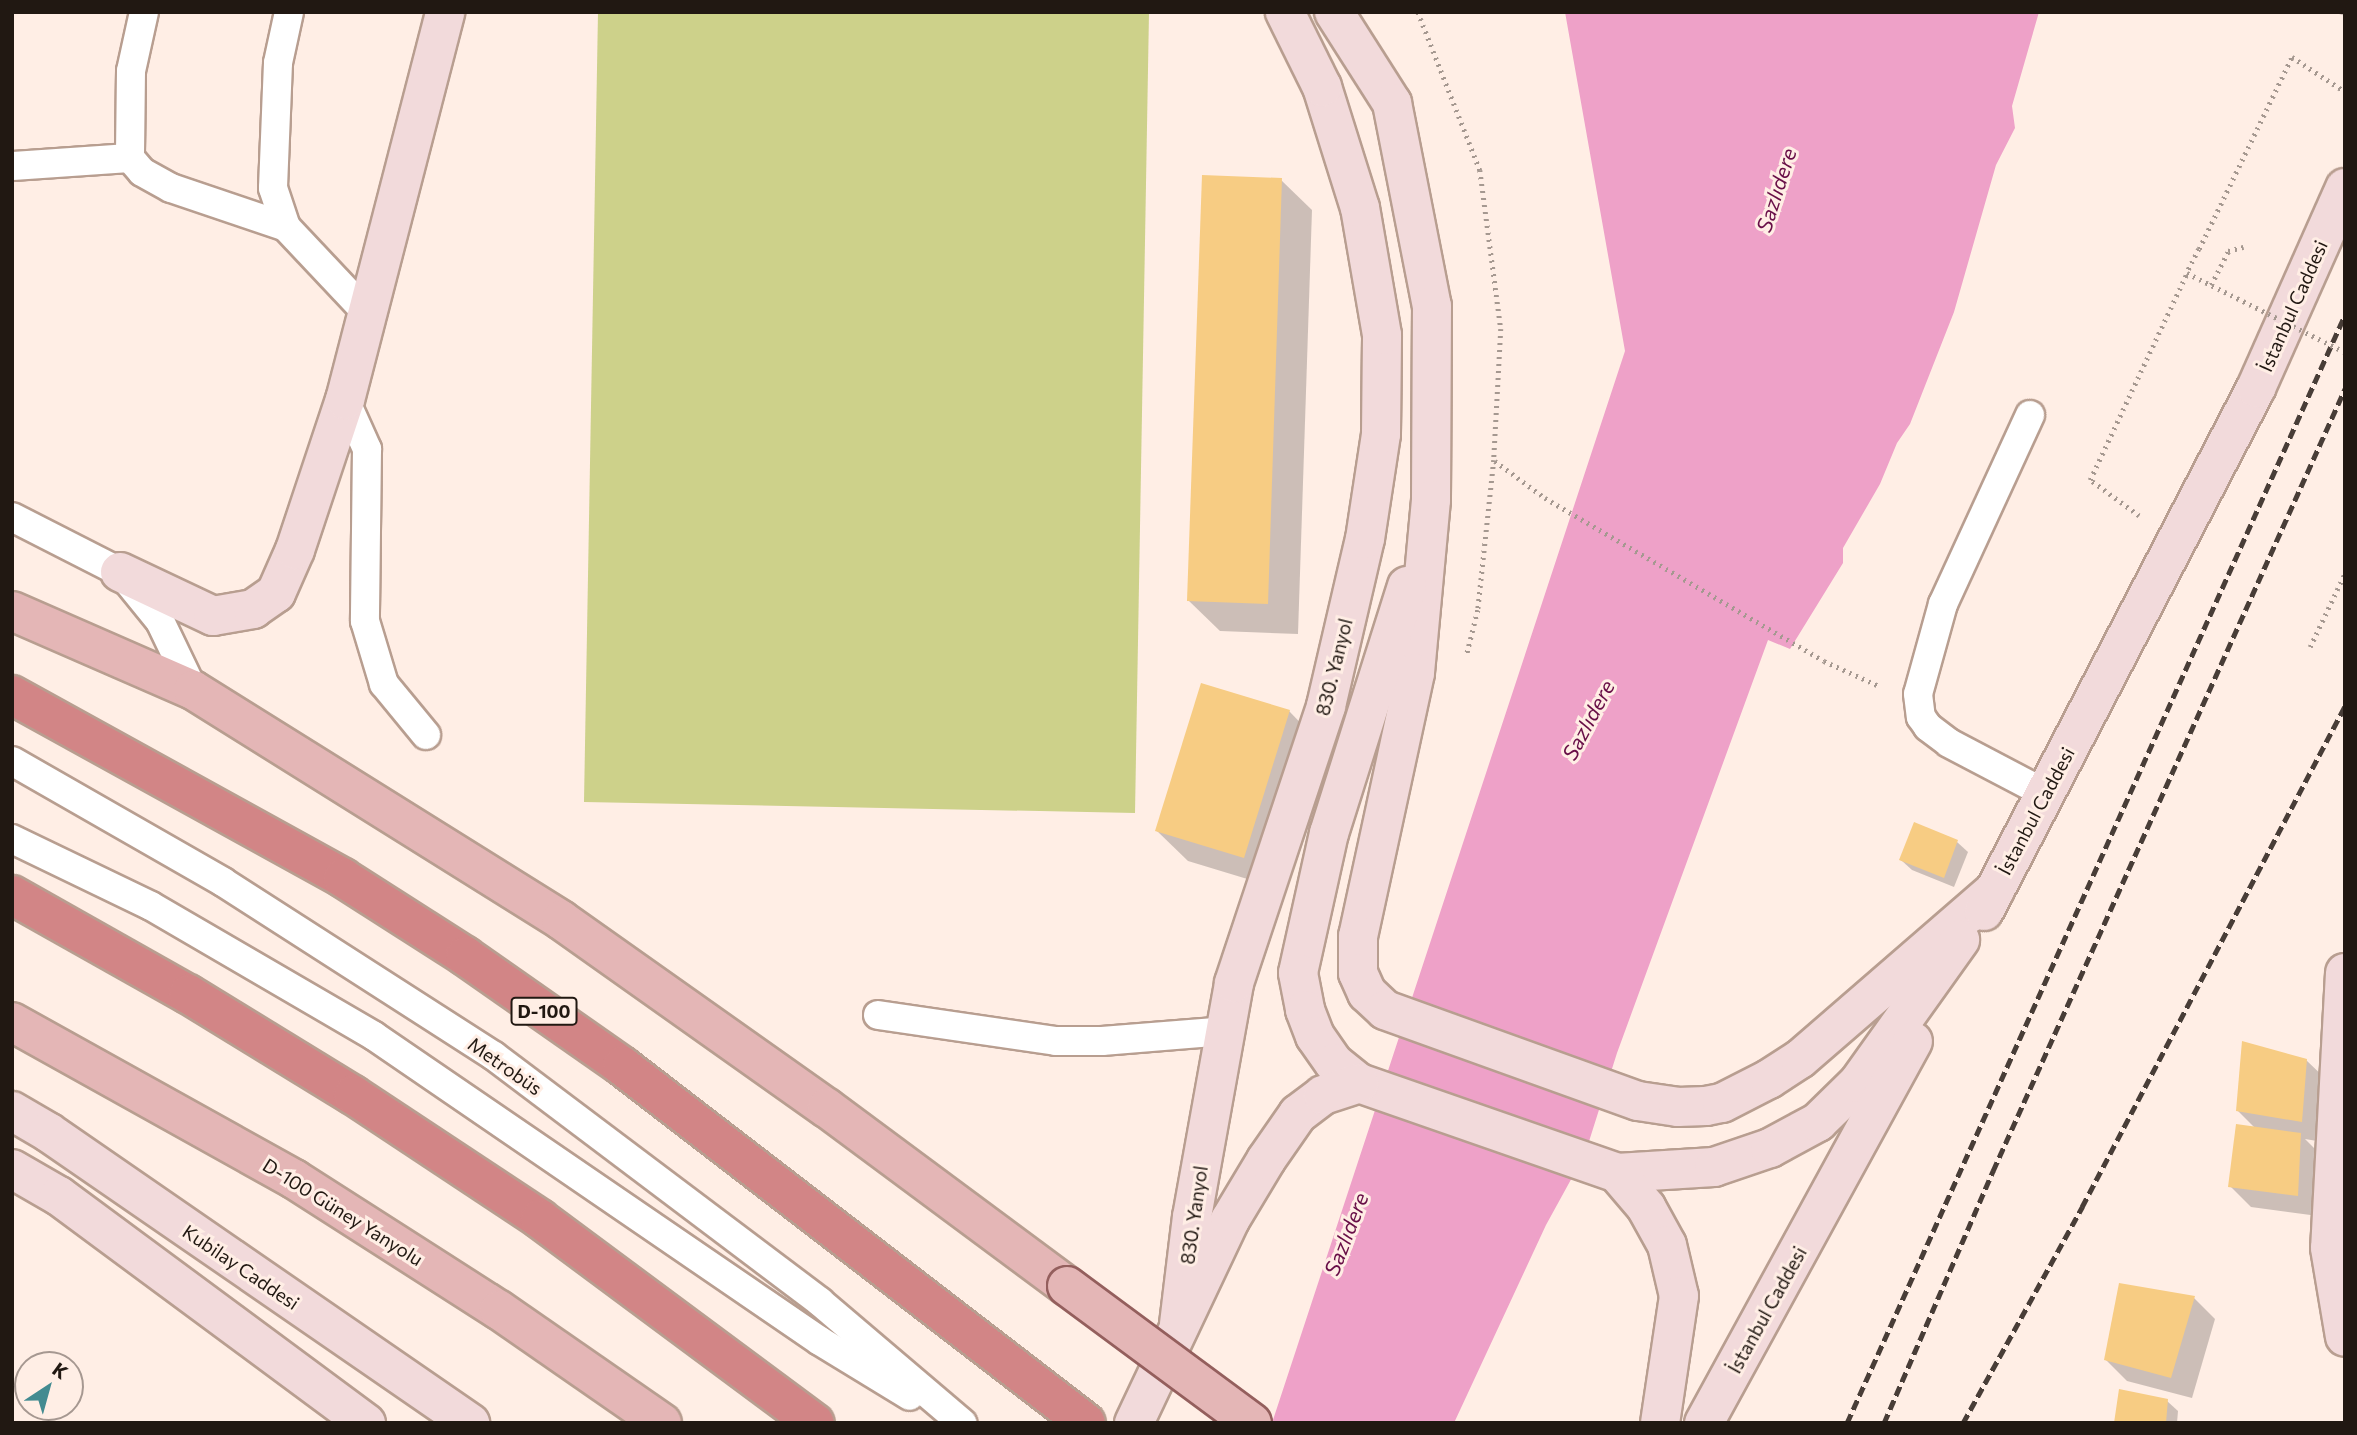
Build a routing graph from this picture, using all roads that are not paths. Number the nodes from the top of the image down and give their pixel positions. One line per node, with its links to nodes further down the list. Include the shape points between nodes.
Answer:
1 (144, 12): 6 (lane, via 131,71)
2 (289, 12): 9 (lane, via 278,63 273,188)
3 (445, 12): 10 (main road)
4 (1285, 12): 28 (main road, 830. Yanyol, via 1322,88 1360,208 1382,335 1381,434 1365,539 1325,706 1234,984)
5 (1335, 12): 13 (main road, via 1392,103 1406,171 1432,306)
6 (130, 158): 7 (lane); 9 (lane, via 142,172 171,188)
7 (12, 166)
8 (2345, 188): 21 (main road, İstanbul Caddesi, via 2256,388)
9 (286, 227): 10 (lane)
10 (368, 313): 11 (main road)
11 (345, 400): 15 (main road, via 276,593 253,609 213,616); 19 (lane, via 367,449 365,621 384,684)
12 (2030, 415): 21 (lane, via 1943,604 1918,694 1920,717 1927,727)
13 (1431, 500): 23 (main road, via 1413,681 1358,936 1358,973 1367,993 1385,1010 1638,1101 1678,1107 1722,1103 1800,1059); 29 (main road, via 1329,833 1298,973 1315,1036 1334,1063)
14 (12, 517): 15 (lane)
15 (120, 572): 17 (lane, via 160,621)
16 (12, 611): 17 (main road)
17 (193, 690): 43 (main road, bridge, via 561,920 828,1108)
18 (12, 695): 41 (highway, D-100, via 343,878 466,956 643,1082)
19 (426, 735)
20 (12, 761): 40 (lane, Metrobüs, via 223,882 494,1056 820,1302)
21 (2046, 794): 23 (main road, İstanbul Caddesi)
22 (12, 838): 39 (lane, via 151,906 374,1036 820,1342)
23 (1996, 890): 32 (main road, via 1858,1083 1818,1122 1770,1148 1714,1167); 45 (main road, İstanbul Caddesi)
24 (12, 895): 38 (highway, via 188,994 365,1102 540,1219)
25 (2345, 973): 34 (main road, via 2330,1248)
26 (878, 1015): 28 (lane, via 1056,1041)
27 (12, 1022): 37 (main road, D-100 Güney Yanyolu, via 294,1179 499,1310)
28 (1225, 1031): 33 (main road, 830. Yanyol, via 1192,1217)
29 (1359, 1083): 32 (main road); 33 (main road, via 1323,1095 1298,1114 1230,1220)
30 (12, 1111): 36 (main road, Kubilay Caddesi)
31 (12, 1169): 35 (main road, via 59,1196)
32 (1617, 1173): 44 (main road, via 1646,1207 1667,1245 1679,1296)
33 (1179, 1324): 42 (main road)
34 (2345, 1336)
35 (366, 1423)
36 (470, 1423)
37 (662, 1423)
38 (815, 1423)
39 (954, 1423)
40 (962, 1423)
41 (1086, 1423)
42 (1134, 1423)
43 (1252, 1423)
44 (1660, 1423)
45 (1704, 1423)

